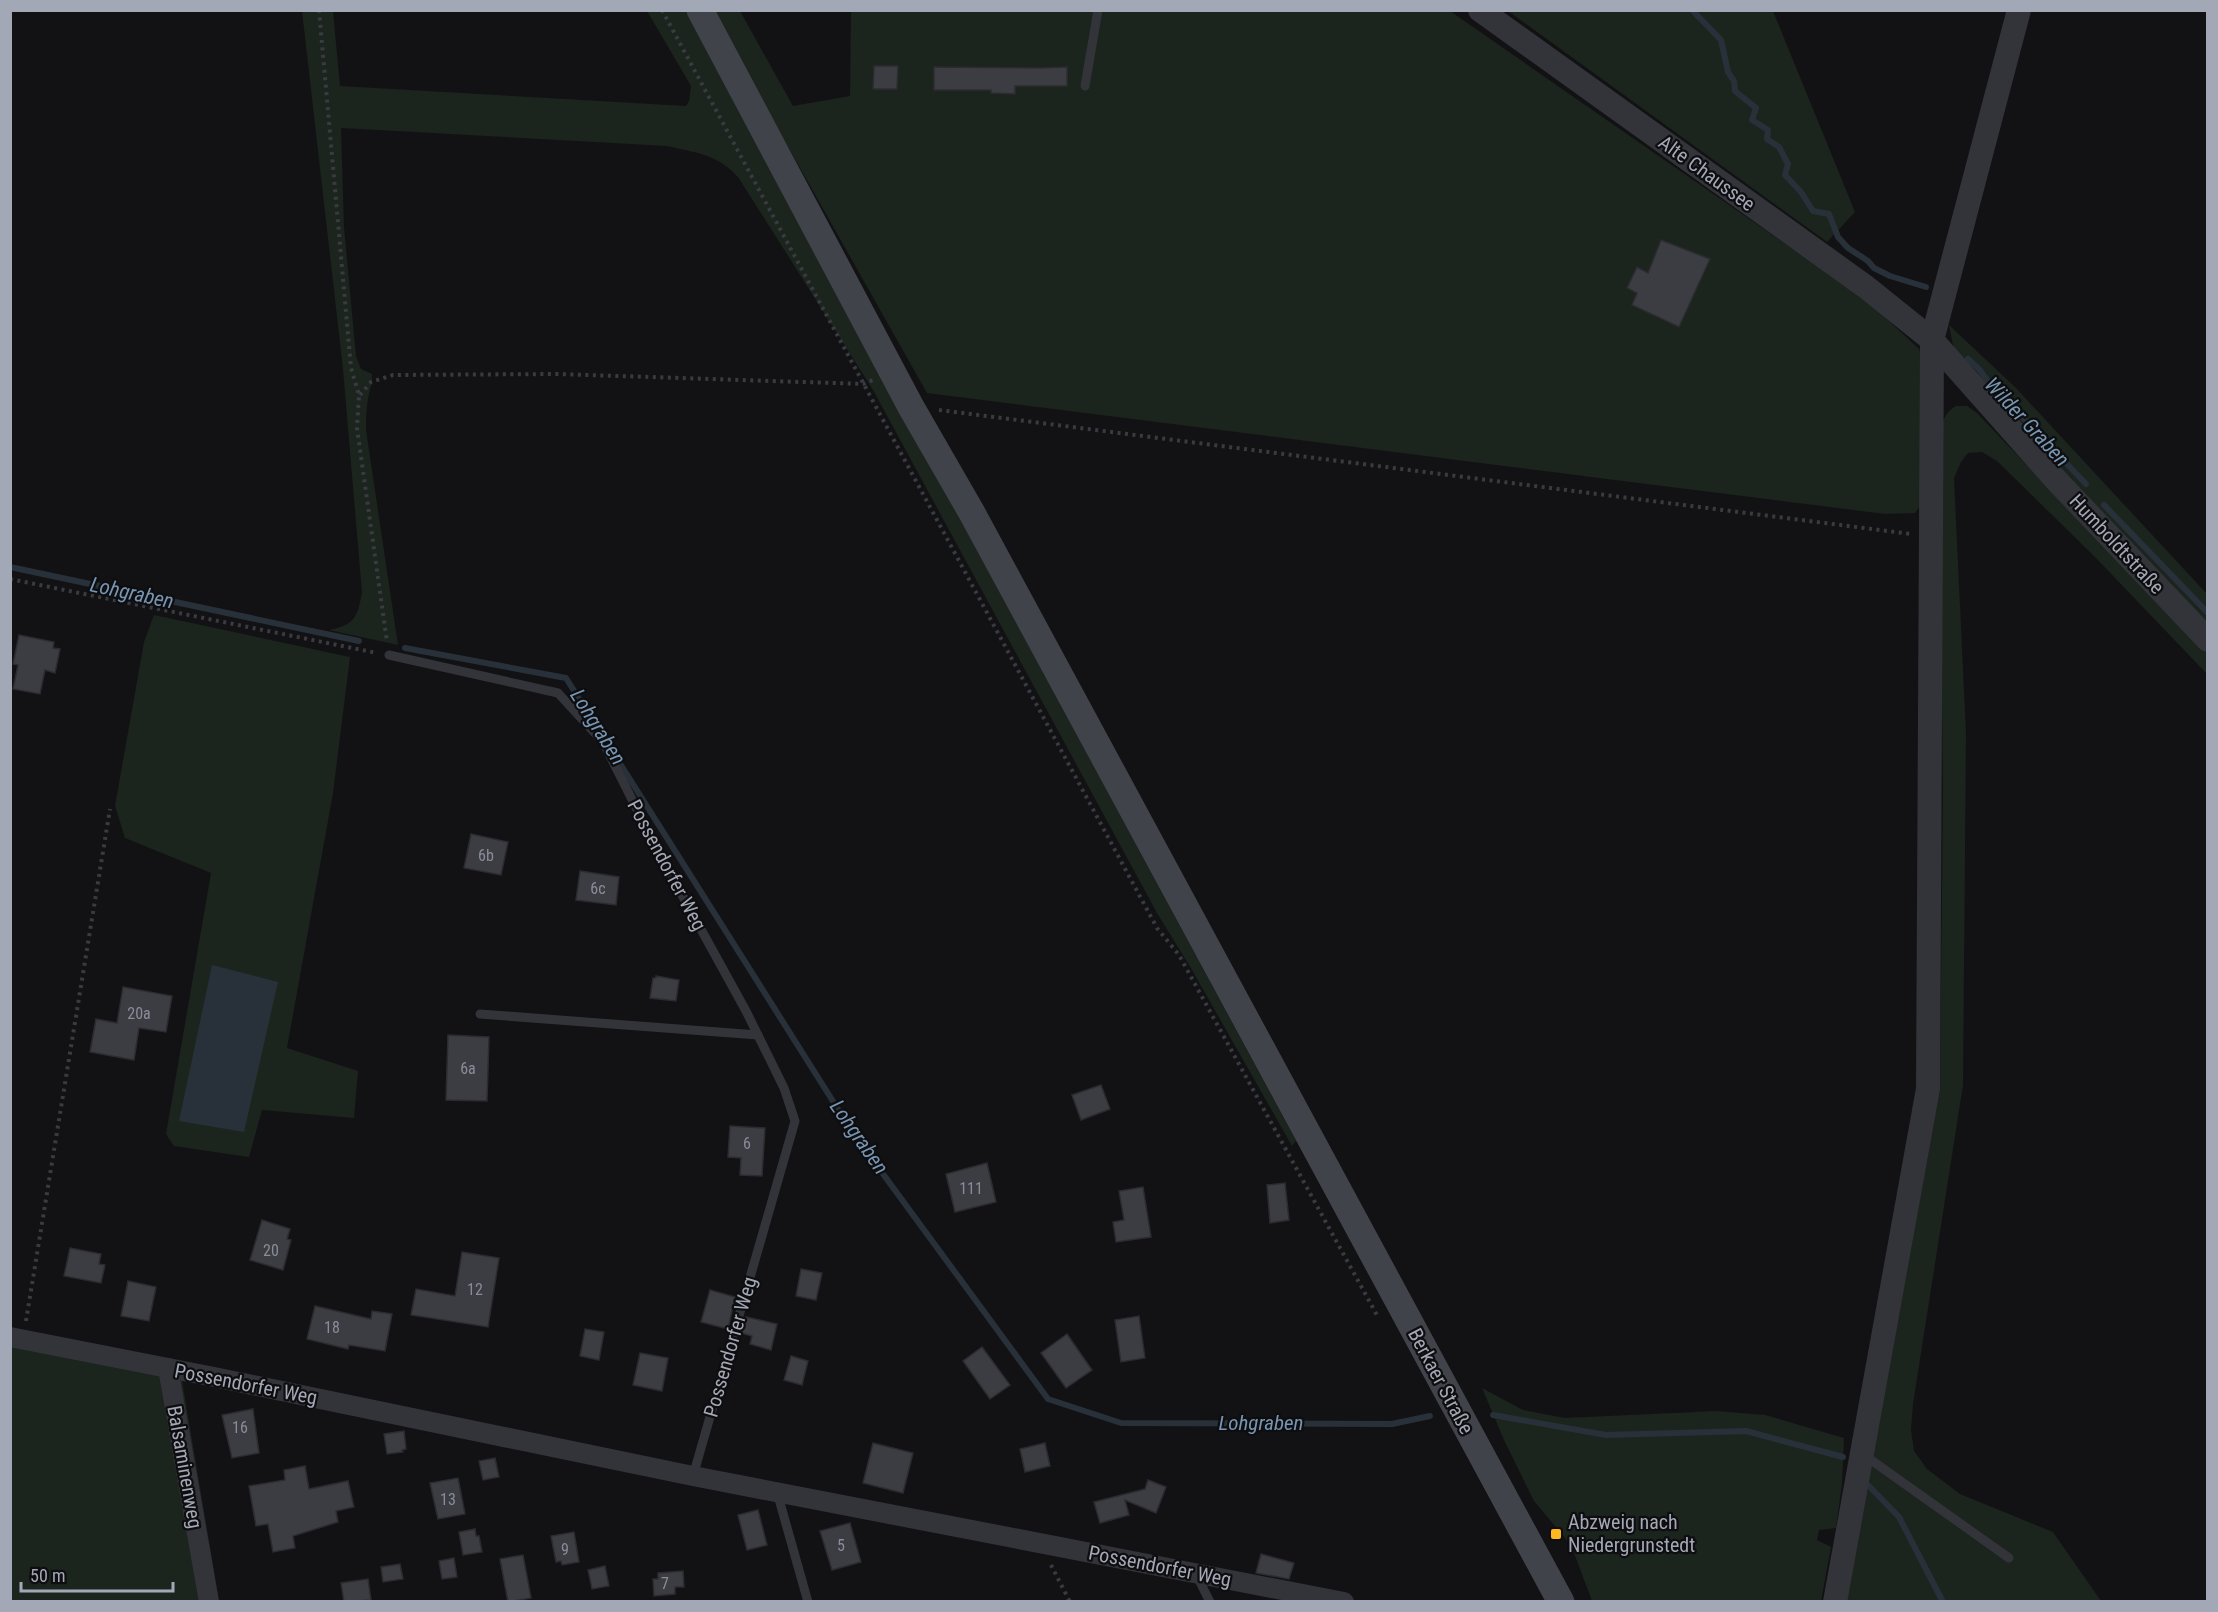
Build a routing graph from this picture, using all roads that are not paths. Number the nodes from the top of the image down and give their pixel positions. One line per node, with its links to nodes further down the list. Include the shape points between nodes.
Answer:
1 (700, 10): 22 (main road, Berkaer Straße)
2 (1098, 10): 5 (lane)
3 (1480, 10): 6 (street, Alte Chaussee, via 1866,287)
4 (2019, 10): 6 (street)
5 (1085, 86)
6 (1932, 340): 7 (street, Humboldtstraße, via 2057,481); 13 (street, via 1928,1089)
7 (2208, 640)
8 (389, 655): 10 (lane, Possendorfer Weg, via 558,693 603,742)
9 (480, 1014): 10 (lane)
10 (758, 1035): 14 (lane, Possendorfer Weg, via 795,1121)
11 (17, 1338): 12 (street, Possendorfer Weg)
12 (168, 1368): 14 (street, Possendorfer Weg); 18 (street, Balsaminenweg)
13 (1861, 1453): 16 (lane); 23 (street)
14 (693, 1476): 15 (street, Possendorfer Weg)
15 (777, 1492): 17 (street, Possendorfer Weg); 19 (lane)
16 (2009, 1558)
17 (1195, 1573): 20 (lane); 21 (street, Possendorfer Weg)
18 (209, 1602)
19 (808, 1602)
20 (1210, 1602)
21 (1344, 1602)
22 (1561, 1602)
23 (1834, 1602)

